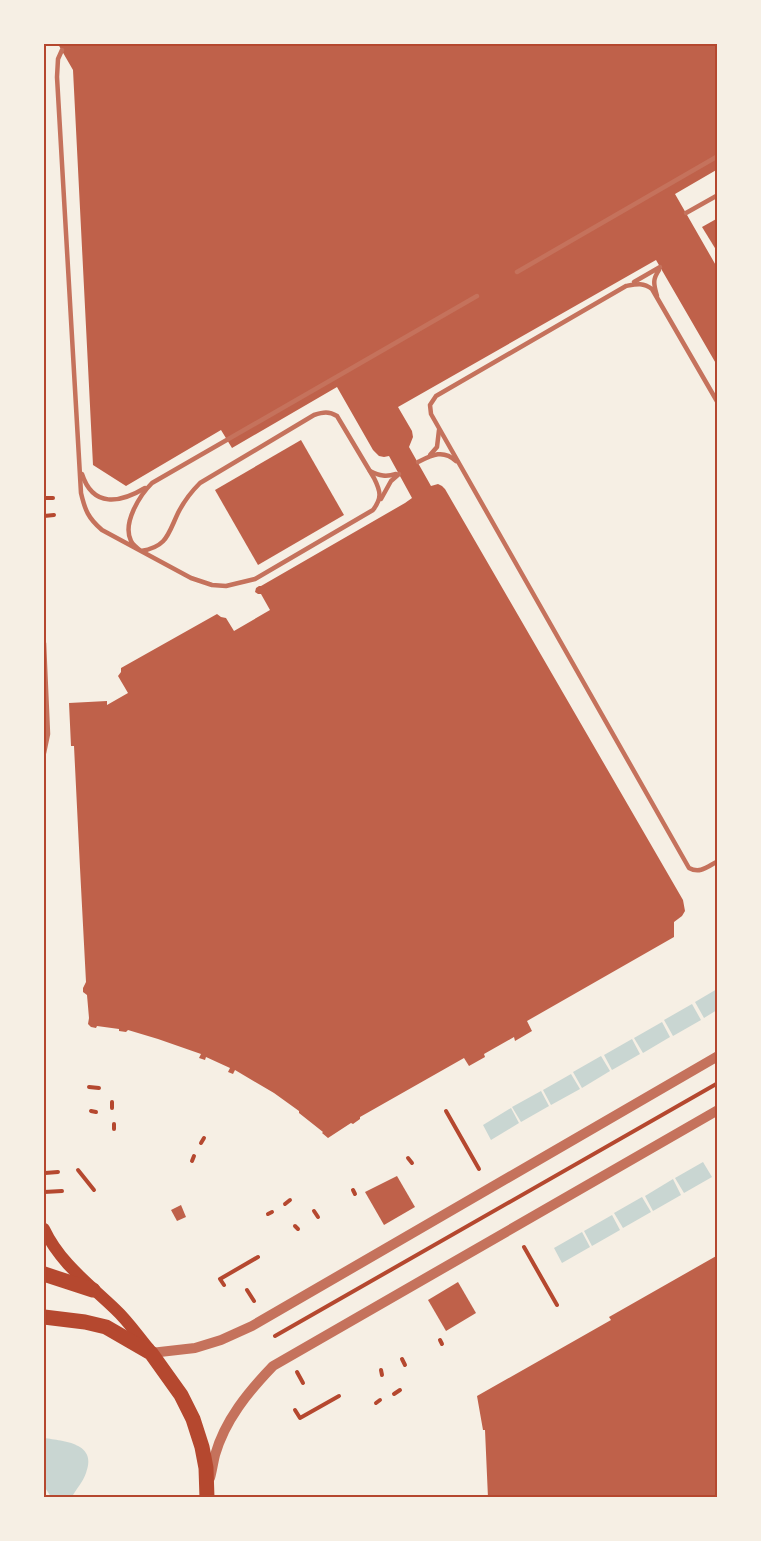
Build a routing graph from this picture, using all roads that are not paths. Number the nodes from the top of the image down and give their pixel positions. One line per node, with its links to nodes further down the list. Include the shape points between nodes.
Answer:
1 (62, 50): 13 (lane, via 57,77)
2 (717, 156): 5 (lane)
3 (717, 195): 4 (lane)
4 (686, 213)
5 (517, 272)
6 (626, 286): 8 (lane, via 646,285); 8 (lane, via 660,267 654,277); 10 (lane, via 436,396 430,405)
7 (477, 296): 16 (lane)
8 (658, 301): 9 (lane)
9 (717, 403)
10 (439, 428): 11 (lane, via 437,447); 14 (lane)
11 (428, 457): 12 (lane); 14 (lane, via 442,453)
12 (418, 462)
13 (79, 465): 16 (lane, via 85,483 107,500 119,500); 18 (lane, via 81,493 92,521)
14 (461, 466): 21 (lane, via 689,868 702,870)
15 (370, 471): 17 (lane); 17 (lane, via 380,476 399,474); 18 (lane, via 337,416 314,415 200,483 188,495 164,541)
16 (152, 483): 18 (lane, via 143,492 130,521 131,543)
17 (380, 501): 18 (lane, via 373,510 255,579 226,586 192,578)
18 (141, 551)
19 (44, 643): 20 (lane, via 48,734)
20 (44, 753)
21 (717, 861)
22 (717, 1056): 28 (street, via 252,1326 195,1348)
23 (717, 1110): 29 (street, via 273,1366 250,1390 228,1424 215,1455)
24 (44, 1229): 26 (main road, via 71,1269)
25 (44, 1274): 26 (main road)
26 (93, 1290): 28 (main road, via 117,1311)
27 (44, 1317): 28 (main road, via 106,1327)
28 (151, 1353): 29 (main road, via 182,1395 193,1419 206,1468)
29 (207, 1496)

